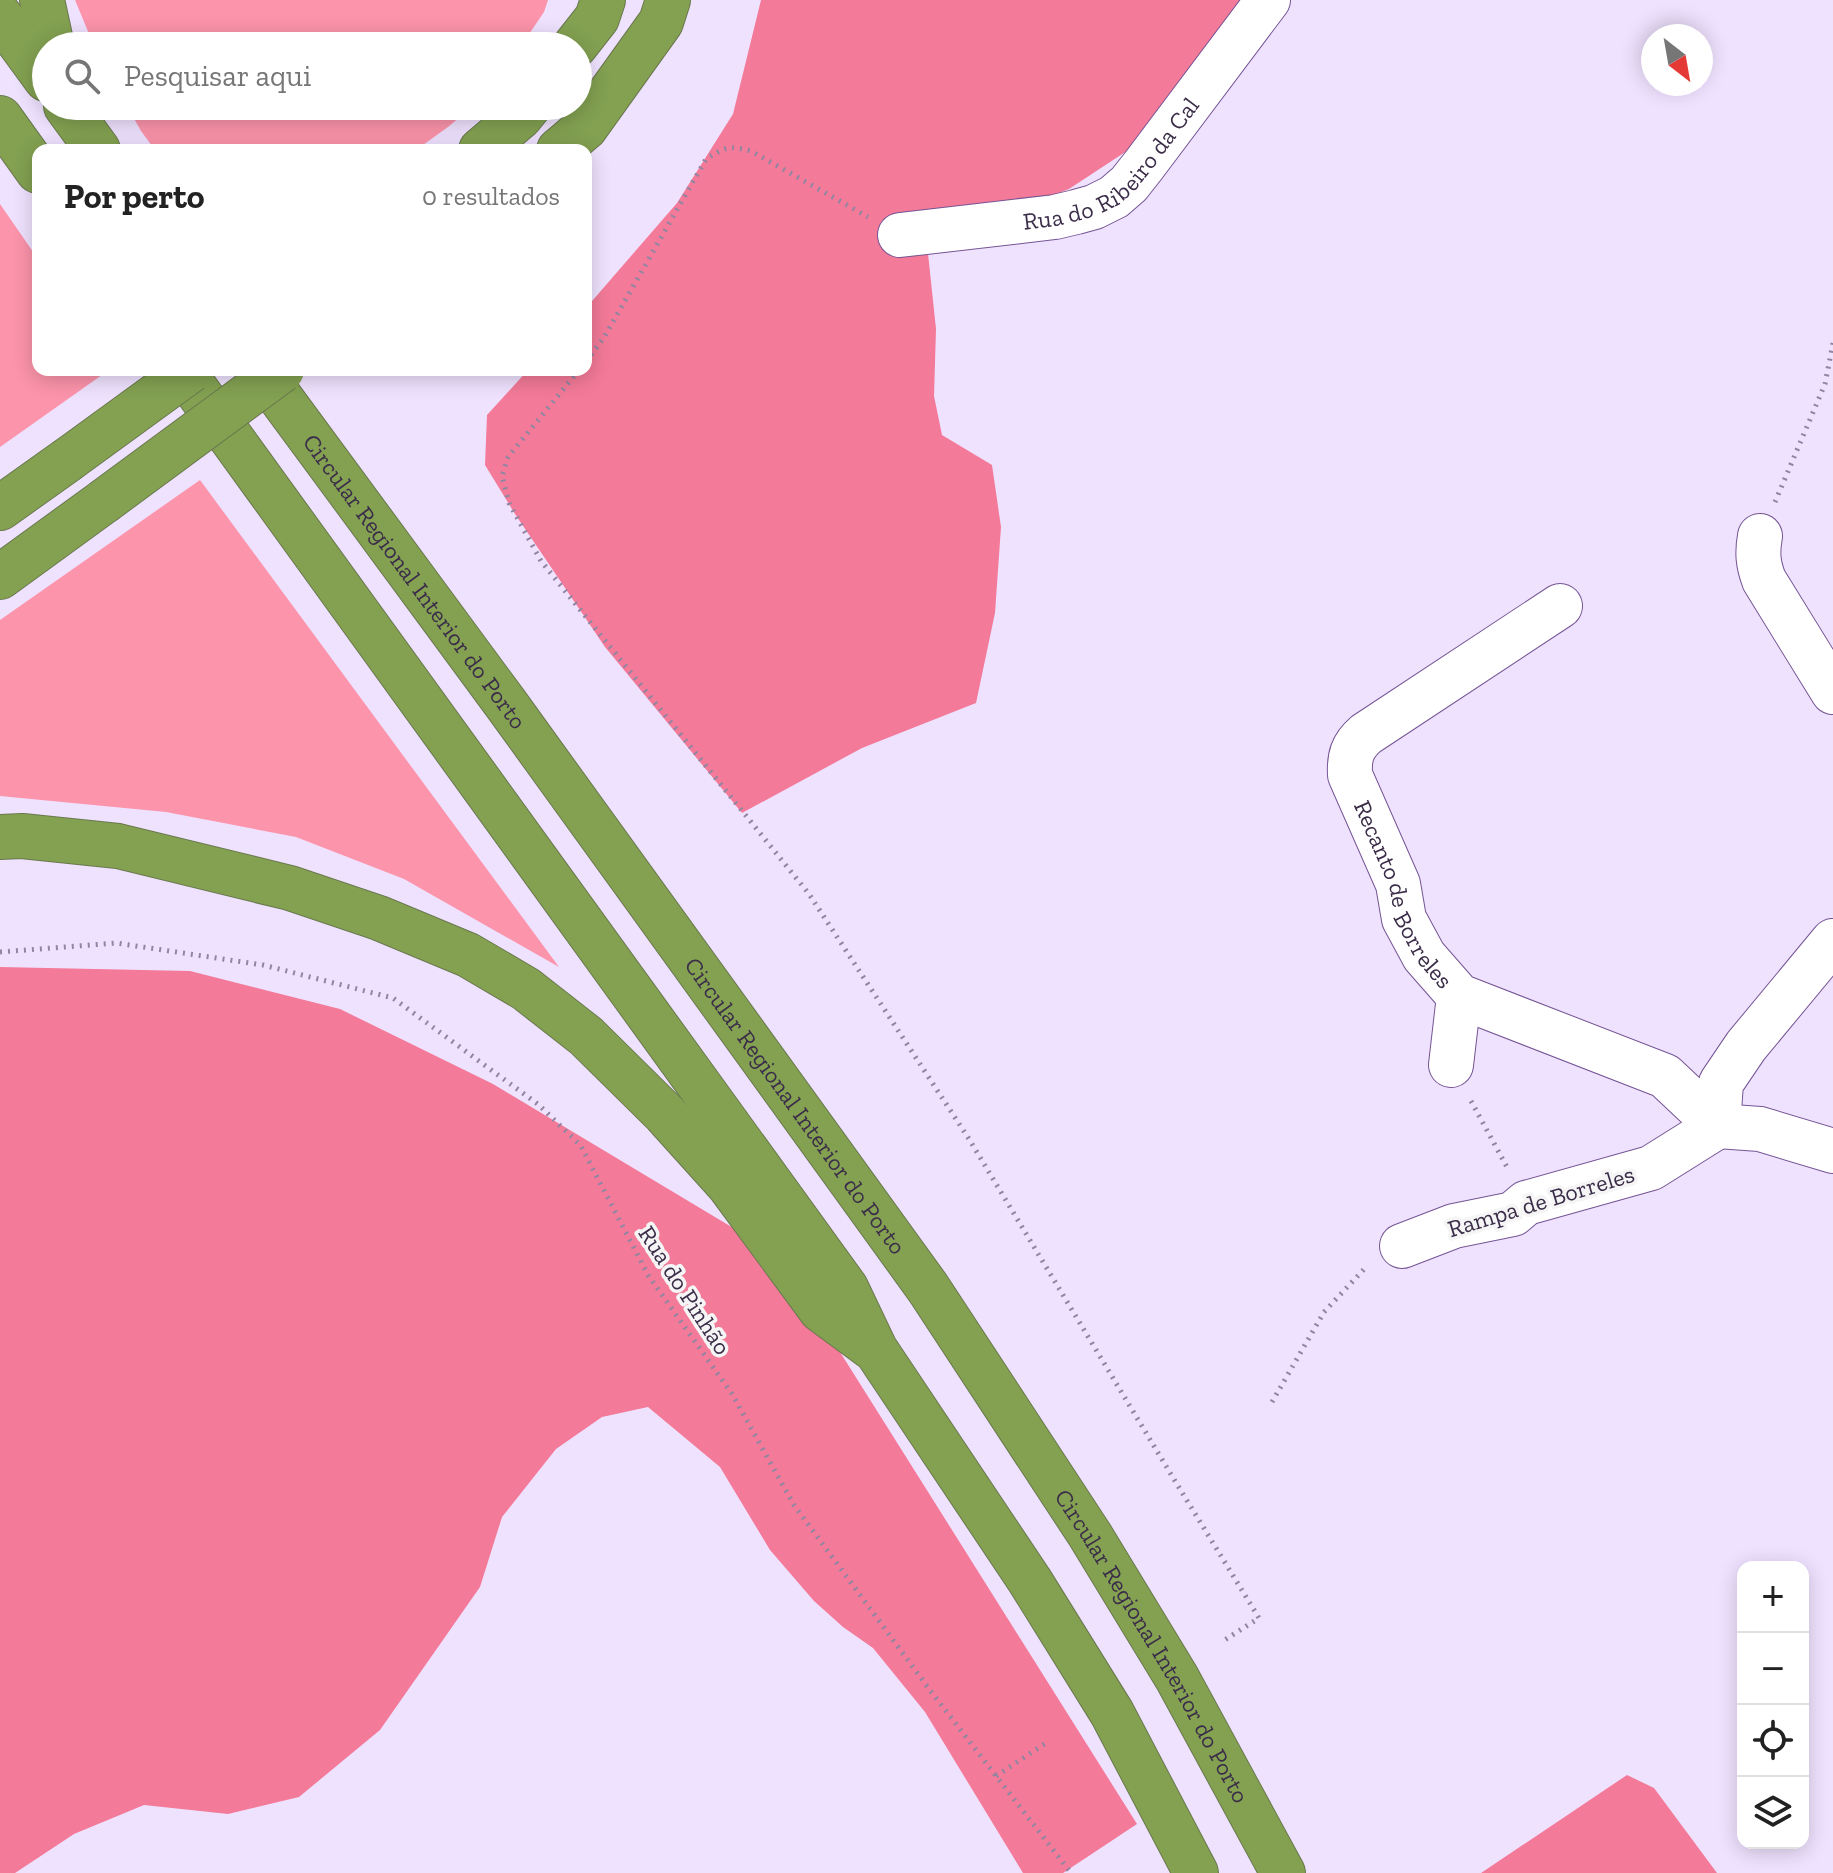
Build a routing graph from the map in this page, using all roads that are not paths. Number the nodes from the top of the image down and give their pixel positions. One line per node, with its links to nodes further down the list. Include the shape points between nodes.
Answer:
1 (42, 0): 6 (highway)
2 (603, 0): 7 (highway)
3 (668, 0): 10 (highway, via 661,22)
4 (1268, 0): 18 (street, Rua do Ribeiro da Cal, via 1114,197 1055,217)
5 (0, 16): 8 (highway)
6 (49, 32)
7 (586, 32)
8 (32, 60)
9 (0, 118): 17 (highway)
10 (592, 118)
11 (76, 120): 14 (highway)
12 (516, 120): 15 (highway)
13 (591, 120): 16 (highway)
14 (94, 144)
15 (488, 144)
16 (566, 144)
17 (32, 163)
18 (900, 235)
19 (183, 376): 23 (highway, bridge)
20 (186, 376): 35 (highway, via 846,1288)
21 (264, 376): 37 (highway, Circular Regional Interior do Porto, via 928,1288 1177,1678)
22 (274, 376): 25 (highway, bridge)
23 (0, 508)
24 (1760, 536): 27 (street, via 1758,565 1764,580)
25 (0, 577)
26 (1560, 606): 30 (street, Recanto de Borreles, via 1366,734 1351,752 1353,785 1398,884 1404,919 1424,956)
27 (1833, 692)
28 (0, 837): 35 (highway, via 118,846 290,888 468,955 515,982 586,1036 665,1114 729,1185 821,1310)
29 (1833, 941): 32 (street, via 1721,1083)
30 (1459, 996): 31 (street); 32 (street, Recanto de Borreles, via 1665,1076)
31 (1451, 1065)
32 (1718, 1126): 33 (street, via 1760,1129); 34 (street, Rampa de Borreles, via 1651,1168)
33 (1833, 1151)
34 (1402, 1246)
35 (875, 1349): 36 (highway, via 1112,1713)
36 (1196, 1873)
37 (1283, 1873)

